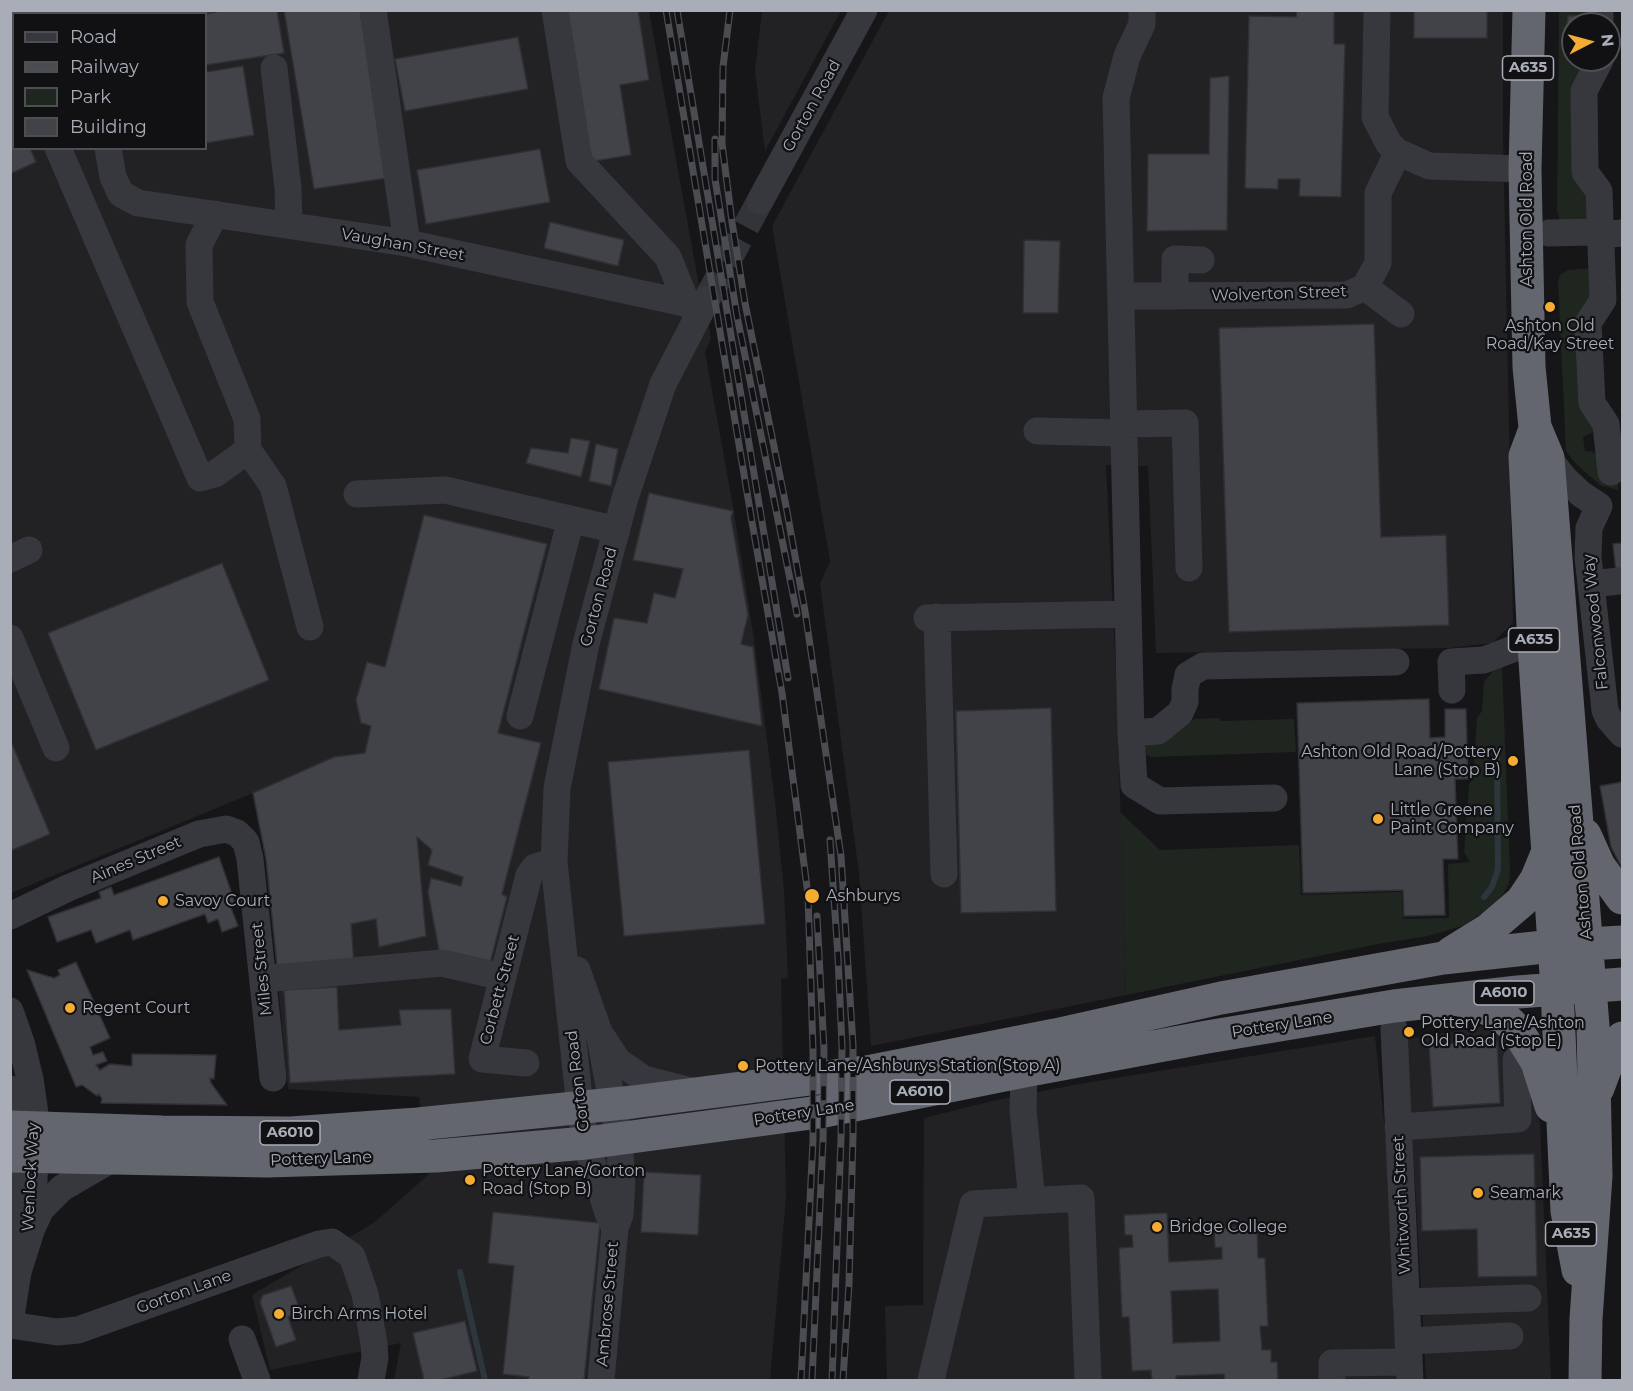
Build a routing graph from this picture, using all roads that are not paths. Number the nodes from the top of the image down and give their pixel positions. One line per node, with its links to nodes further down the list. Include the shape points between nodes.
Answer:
1 (373, 10): 18 (street)
2 (555, 10): 23 (street, via 579,161 668,257)
3 (864, 10): 13 (street, Gorton Road)
4 (1142, 10): 21 (street, via 1142,24 1127,56 1116,98)
5 (1377, 10): 11 (street, via 1375,117 1389,144)
6 (1529, 10): 12 (highway, Ashton Old Road / A635)
7 (274, 68): 15 (street)
8 (1594, 72): 17 (street, via 1584,91 1585,172 1599,192)
9 (59, 150): 28 (street, via 200,478 215,474)
10 (108, 150): 14 (street, Vaughan Street, via 121,194 138,203)
11 (1398, 152): 12 (street, via 1429,166); 20 (street, Wolverton Street, via 1378,193 1378,263)
12 (1526, 169): 25 (highway, Ashton Old Road / A635, via 1529,367)
13 (760, 201)
14 (215, 214): 15 (street, Vaughan Street); 28 (street, via 199,245 200,302 247,419)
15 (289, 225): 18 (street, Vaughan Street)
16 (1549, 233): 17 (street)
17 (1612, 234): 30 (street, via 1603,300 1588,323 1593,403 1606,424)
18 (407, 243): 23 (street, Vaughan Street)
19 (1201, 260): 22 (street, via 1174,260)
20 (1365, 287): 22 (street, Wolverton Street, via 1347,295); 24 (street)
21 (1121, 296): 22 (street, Wolverton Street); 26 (street)
22 (1175, 296)
23 (699, 303): 34 (street, Gorton Road, via 663,384)
24 (1401, 314)
25 (1535, 427): 29 (highway, Ashton Old Road / A635); 42 (highway, Ashton Old Road / A635, via 1525,456)
26 (1123, 428): 27 (street); 36 (street, via 1185,423); 39 (street)
27 (1037, 431)
28 (248, 450): 40 (street, via 273,486)
29 (1548, 458): 32 (street, via 1564,479); 35 (highway, Ashton Old Road / A635)
30 (1611, 472)
31 (357, 494): 33 (street, via 445,490)
32 (1611, 505): 35 (street); 38 (street, Falconwood Way, via 1589,528)
33 (571, 519): 34 (street); 45 (street)
34 (617, 530): 53 (street, Gorton Road, via 586,644 557,788)
35 (1554, 531): 50 (highway, Ashton Old Road / A635)
36 (1189, 568)
37 (1619, 581): 38 (street)
38 (1591, 584): 47 (street, Falconwood Way, via 1605,710)
39 (1128, 614): 46 (street); 54 (street, via 932,618)
40 (310, 627)
41 (10, 638): 48 (street)
42 (1534, 646): 44 (street, via 1518,647 1484,660 1451,662); 51 (highway, Ashton Old Road / A635)
43 (1396, 662): 46 (street, via 1203,666 1188,675 1180,712 1158,731)
44 (1452, 690)
45 (520, 716)
46 (1131, 733): 49 (street, via 1134,785 1160,801)
47 (1623, 734)
48 (56, 748)
49 (1274, 798)
50 (1576, 807): 55 (highway, via 1592,852); 63 (highway, Ashton Old Road / A635)
51 (1547, 854): 60 (highway, via 1522,901 1476,939); 62 (highway, Ashton Old Road / A635)
52 (250, 859): 58 (street, Aines Street, via 246,842 231,830 199,834); 65 (street, Miles Street)
53 (554, 862): 56 (street, Gorton Road); 57 (street, Corbett Street, via 535,867 529,875)
54 (944, 873)
55 (1623, 898)
56 (560, 911): 57 (street, Corbett Street); 69 (street, Gorton Road); 80 (street, Gorton Road)
57 (520, 913): 64 (street, Corbett Street)
58 (10, 916)
59 (1623, 942): 63 (highway, A6010)
60 (1443, 957): 62 (highway, Pottery Lane / A6010); 70 (highway, Pottery Lane / A6010, via 1221,998)
61 (1623, 965): 63 (highway)
62 (1555, 967): 63 (highway, Pottery Lane / A6010); 63 (highway, Pottery Lane / A6010); 66 (highway, Pottery Lane / A6010); 70 (highway, via 1434,978 1220,1014); 85 (highway, Ashton Old Road / A635)
63 (1597, 969): 78 (highway, Ashton Old Road / A635)
64 (503, 977): 65 (street, via 442,963); 73 (street, Corbett Street, via 482,1059)
65 (263, 979): 75 (street, Miles Street)
66 (1451, 999): 74 (highway, Pottery Lane / A6010, via 1207,1037); 85 (highway, via 1482,1006 1520,1033 1537,1062)
67 (10, 1011): 84 (street, Wenlock Way, via 30,1079)
68 (1394, 1029): 81 (street, Whitworth Street)
69 (599, 1032): 77 (street, via 618,1061 644,1079); 79 (street, Gorton Road)
70 (1055, 1035): 77 (highway, Pottery Lane / A6010, via 872,1071)
71 (1623, 1038): 78 (highway, via 1605,1069)
72 (1516, 1060): 81 (street, via 1518,1119)
73 (526, 1063)
74 (1024, 1071): 82 (highway, Pottery Lane / A6010, via 819,1112); 87 (street, via 1023,1110)
75 (273, 1078)
76 (10, 1089): 84 (street, Wenlock Way)
77 (700, 1093): 79 (highway, Pottery Lane / A6010)
78 (1595, 1101): 94 (highway, Ashton Old Road / A635, via 1596,1176)
79 (613, 1104): 80 (highway, Pottery Lane / A6010); 82 (street, Gorton Road)
80 (580, 1108): 83 (street, Gorton Road); 84 (highway, Pottery Lane / A6010, via 291,1133 162,1132)
81 (1398, 1127): 93 (street, Whitworth Street)
82 (618, 1139): 83 (highway, Pottery Lane / A6010); 89 (street, Ambrose Street, via 622,1182)
83 (586, 1143): 86 (highway, Pottery Lane / A6010, via 436,1156); 89 (street, Ambrose Street)
84 (19, 1148): 86 (highway, Pottery Lane / A6010); 90 (street, Wenlock Way)
85 (1564, 1148): 94 (highway, Ashton Old Road / A635, via 1567,1211)
86 (110, 1160): 90 (street, via 62,1188 41,1209)
87 (1032, 1201): 102 (street, via 973,1204); 103 (street, via 1082,1198)
88 (10, 1205): 91 (street, Wenlock Way)
89 (615, 1228): 101 (street, Ambrose Street)
90 (31, 1231): 91 (street, Wenlock Way)
91 (18, 1272): 95 (street, Wenlock Way)
92 (1527, 1298): 93 (street)
93 (1406, 1302): 98 (street, Whitworth Street)
94 (1586, 1320): 105 (highway, Ashton Old Road / A635)
95 (10, 1324): 100 (street, Gorton Lane, via 57,1332 78,1330 332,1242 352,1256 365,1294 375,1358)
96 (1510, 1336): 98 (street)
97 (243, 1339): 99 (street)
98 (1409, 1361): 104 (street, via 1332,1363)
99 (257, 1380)
100 (371, 1380)
101 (602, 1380)
102 (931, 1380)
103 (1088, 1380)
104 (1332, 1380)
105 (1585, 1380)

